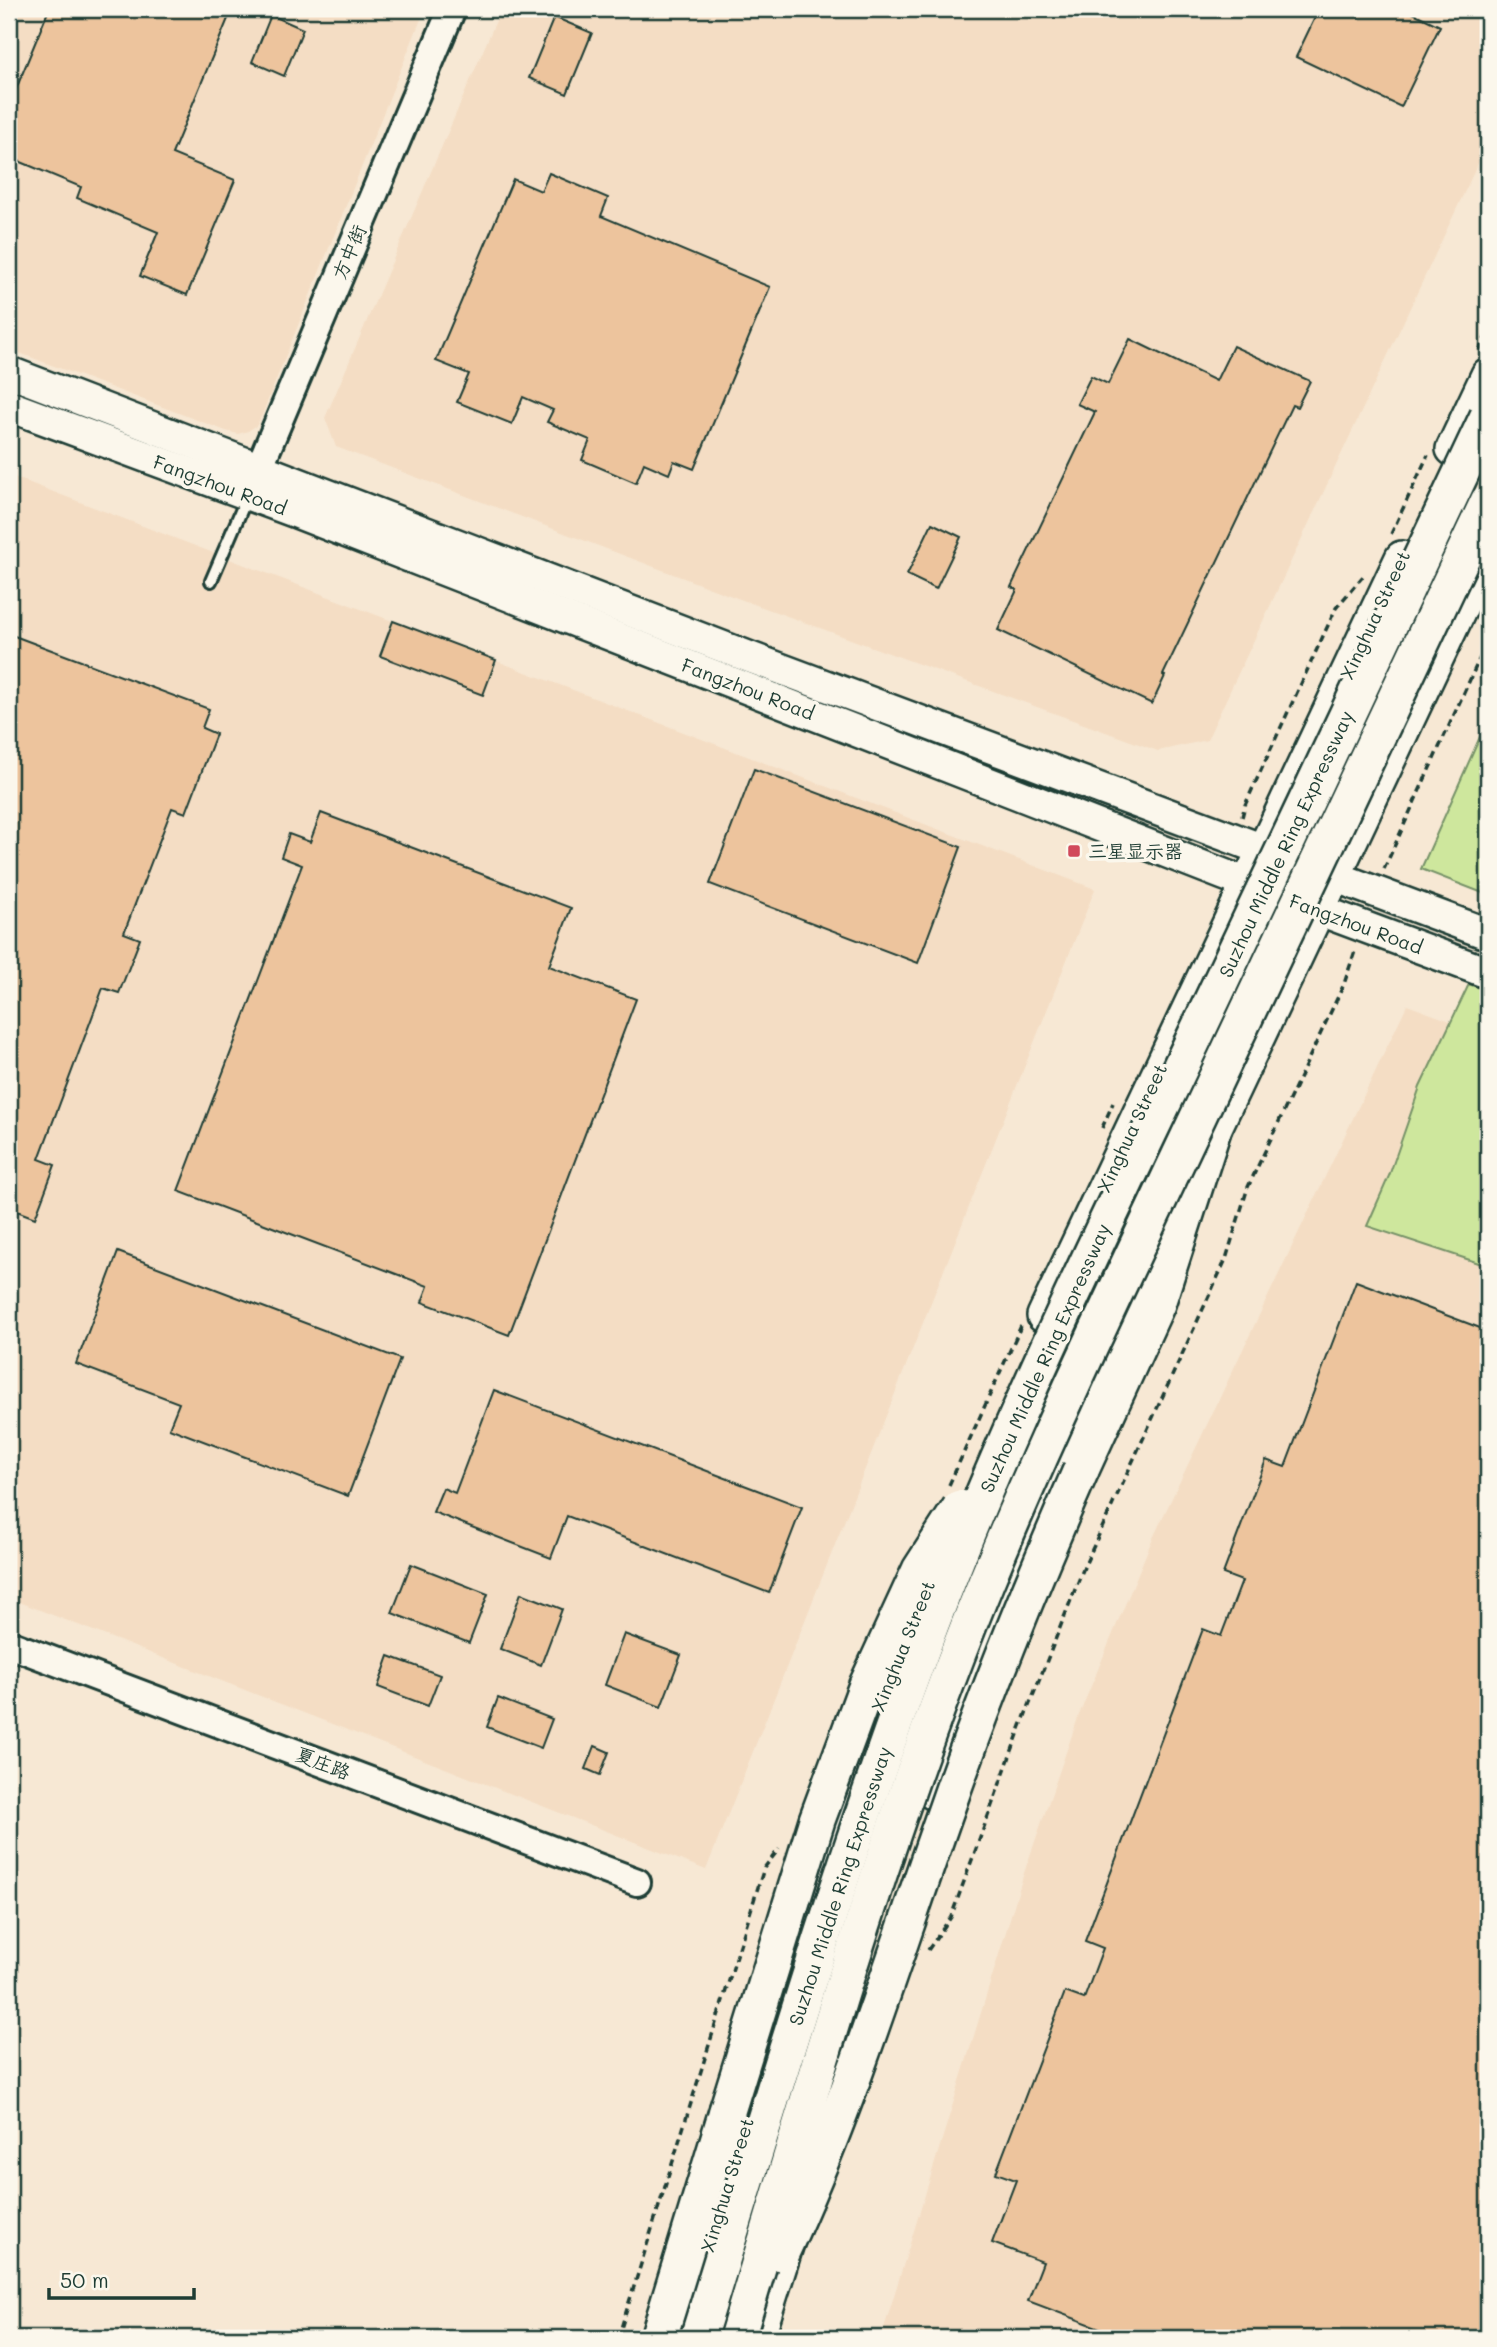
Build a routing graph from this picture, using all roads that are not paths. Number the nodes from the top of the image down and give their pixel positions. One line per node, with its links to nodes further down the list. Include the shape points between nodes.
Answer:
1 (452, 9): 6 (street, 方中街)
2 (9, 372): 6 (main road, Fangzhou Road)
3 (1488, 375): 11 (main road, Xinghua Street)
4 (9, 406): 7 (main road, Fangzhou Road)
5 (1488, 416): 18 (highway, Suzhou Middle Ring Expressway, bridge)
6 (259, 467): 7 (street, 方中街); 11 (main road, Fangzhou Road)
7 (247, 495): 10 (lane); 13 (main road, Fangzhou Road)
8 (1488, 502): 24 (highway, Suzhou Middle Ring Expressway, bridge, via 1042,1451 987,1581 937,1709 827,2036)
9 (1488, 549): 12 (main road)
10 (211, 581)
11 (1264, 849): 12 (main road, Fangzhou Road); 13 (main road, Xinghua Street)
12 (1334, 876): 14 (main road); 15 (main road, Fangzhou Road)
13 (1248, 884): 14 (main road, Fangzhou Road); 22 (main road, Xinghua Street, via 1065,1268 883,1689)
14 (1318, 911): 16 (main road, Fangzhou Road); 17 (main road)
15 (1488, 934)
16 (1488, 973)
17 (1213, 1130): 24 (highway, bridge, via 1157,1304 1027,1594 976,1726 865,2049 813,2184); 25 (main road, via 1065,1462 959,1720 849,2046)
18 (1008, 1435): 21 (highway, bridge, via 920,1570 867,1685 817,1820); 23 (highway, Suzhou Middle Ring Expressway, bridge, via 871,1787)
19 (9, 1644): 20 (street, 夏庄路)
20 (637, 1882)
21 (658, 2338)
22 (679, 2338)
23 (698, 2338)
24 (739, 2338)
25 (758, 2338)

